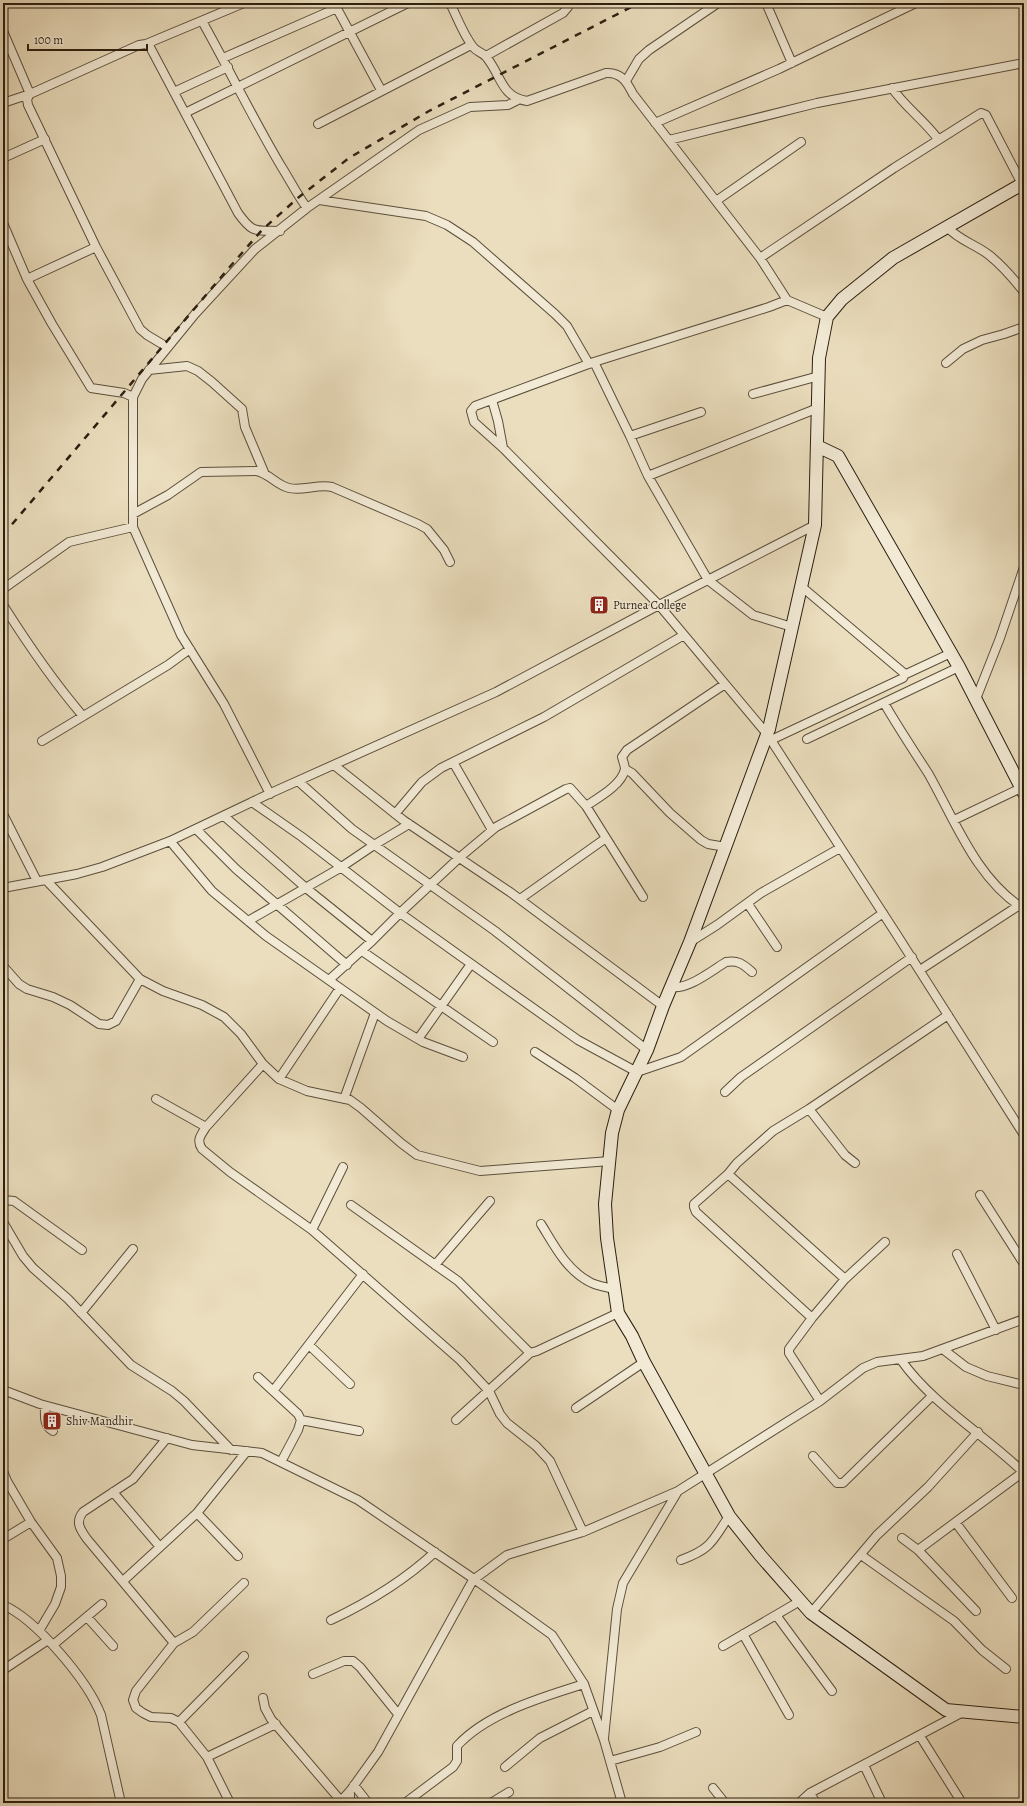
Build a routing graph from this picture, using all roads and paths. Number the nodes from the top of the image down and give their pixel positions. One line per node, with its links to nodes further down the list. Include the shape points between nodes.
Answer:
1 (244, 3): 9 (street)
2 (408, 3): 11 (street)
3 (450, 3): 13 (street)
4 (568, 3): 14 (street, via 563,13)
5 (718, 3): 19 (street, via 639,58)
6 (766, 3): 16 (street)
7 (916, 3): 16 (street)
8 (335, 6): 11 (street); 15 (street)
9 (202, 21): 12 (street); 15 (street)
10 (3, 32): 24 (street)
11 (350, 32): 20 (street); 22 (street)
12 (146, 44): 23 (street); 24 (street, via 140,44)
13 (472, 45): 14 (street); 22 (street)
14 (486, 56): 25 (street, via 509,95)
15 (223, 58): 18 (street)
16 (792, 63): 28 (street)
17 (1024, 63): 21 (street)
18 (228, 67): 20 (street); 23 (street)
19 (626, 81): 25 (street, via 614,72 606,73 527,101); 28 (street)
20 (237, 88): 27 (street); 38 (street)
21 (892, 88): 31 (street); 32 (street, via 817,103)
22 (381, 90): 29 (street)
23 (174, 92): 27 (street)
24 (30, 94): 26 (street); 30 (street, via 28,105)
25 (518, 100): 36 (street, via 508,105 470,107 424,127)
26 (3, 102)
27 (185, 113): 41 (street, via 247,226 253,230)
28 (655, 123): 32 (street)
29 (318, 124)
30 (45, 139): 34 (street); 42 (street)
31 (938, 139): 35 (street, via 975,115 984,113); 43 (street)
32 (669, 140): 37 (street)
33 (801, 142): 37 (street)
34 (3, 158)
35 (1023, 185): 40 (street)
36 (319, 200): 38 (street); 50 (street, via 426,216 447,226 473,242 555,314 567,326)
37 (716, 201): 43 (street)
38 (307, 208): 41 (street)
39 (3, 223): 44 (street)
40 (947, 227): 45 (street, via 961,240 988,254 1008,272); 47 (street, via 893,258 842,299)
41 (280, 231): 49 (street, via 255,249)
42 (96, 247): 44 (street); 49 (street, via 140,329)
43 (760, 258): 46 (street)
44 (27, 279): 55 (street, via 91,388 124,393)
45 (1024, 292)
46 (787, 300): 47 (street); 50 (street)
47 (827, 317): 53 (street)
48 (1024, 327): 51 (street, via 982,340 963,349)
49 (167, 347): 52 (street)
50 (592, 363): 56 (street); 59 (street)
51 (946, 363)
52 (149, 370): 55 (street); 62 (street, via 187,366 198,371 242,408 244,427)
53 (819, 376): 54 (street); 57 (street)
54 (753, 394)
55 (133, 397): 64 (street)
56 (492, 400): 61 (street); 61 (street, via 475,406 471,411 474,422)
57 (818, 408): 60 (street); 63 (street)
58 (701, 412): 59 (street)
59 (630, 436): 63 (street)
60 (817, 446): 65 (street); 77 (street, via 838,456)
61 (502, 448): 73 (street)
62 (264, 472): 64 (street, via 201,472 168,495); 67 (street, via 286,487 332,487 418,524 434,536)
63 (648, 476): 69 (street)
64 (133, 514): 66 (street)
65 (815, 525): 69 (street); 70 (street)
66 (133, 527): 71 (street, via 70,542); 76 (street, via 181,635)
67 (450, 562)
68 (1024, 567): 81 (street)
69 (708, 580): 73 (street); 74 (street, via 753,615)
70 (802, 587): 74 (street); 79 (street, via 904,672)
71 (3, 589)
72 (3, 604): 83 (street, via 60,690)
73 (658, 604): 75 (street); 88 (street, via 496,692)
74 (792, 627): 84 (street)
75 (684, 635): 80 (street); 87 (street, via 544,717)
76 (190, 649): 83 (street, via 168,665); 92 (street, via 224,704)
77 (951, 653): 78 (street); 79 (street)
78 (959, 667): 81 (street); 82 (street)
79 (904, 675): 84 (street, via 903,678)
80 (725, 684): 84 (street); 89 (street, via 627,750 622,757)
81 (976, 699): 91 (street)
82 (884, 703): 85 (street); 98 (street)
83 (82, 715): 86 (street)
84 (769, 737): 105 (street); 106 (street)
85 (807, 739)
86 (42, 741)
87 (453, 762): 96 (street, via 422,782); 101 (street)
88 (334, 765): 90 (street); 96 (street)
89 (625, 769): 94 (street, via 611,790); 105 (street, via 701,840)
90 (298, 781): 92 (street); 104 (street)
91 (1022, 791): 98 (street)
92 (270, 794): 93 (street)
93 (252, 802): 97 (street); 108 (street)
94 (586, 806): 101 (street, via 574,790 566,789); 102 (street)
95 (3, 814): 110 (street)
96 (396, 814): 99 (street)
97 (224, 816): 100 (street); 113 (street)
98 (954, 820): 118 (street, via 980,865 994,883)
99 (409, 824): 104 (street); 107 (street)
100 (196, 829): 103 (street); 117 (street, via 236,869)
101 (492, 830): 107 (street)
102 (606, 838): 114 (street); 115 (street)
103 (170, 841): 109 (street, via 102,867); 121 (street, via 212,891)
104 (374, 845): 108 (street); 111 (street)
105 (726, 847): 123 (street)
106 (840, 848): 116 (street, via 762,893); 120 (street)
107 (459, 858): 111 (street); 115 (street)
108 (340, 868): 113 (street); 119 (street)
109 (46, 880): 110 (street); 132 (street)
110 (37, 881): 112 (street)
111 (430, 886): 119 (street); 142 (street, via 501,936)
112 (3, 888)
113 (306, 888): 117 (street); 122 (street)
114 (643, 897)
115 (520, 899): 137 (street)
116 (748, 904): 123 (street); 124 (street)
117 (278, 905): 121 (street); 128 (street)
118 (1021, 908): 130 (street)
119 (400, 913): 122 (street); 127 (street)
120 (883, 913): 126 (street); 146 (street, via 681,1057)
121 (248, 921): 133 (street)
122 (372, 941): 125 (street)
123 (690, 942): 134 (street)
124 (777, 947)
125 (362, 951): 128 (street); 136 (street)
126 (912, 957): 130 (street); 148 (street, via 741,1077)
127 (471, 964): 136 (street); 146 (street, via 578,1040)
128 (346, 965): 133 (street)
129 (3, 966): 132 (street, via 26,989 53,997 98,1024 108,1025 116,1022)
130 (920, 970): 139 (street)
131 (752, 972): 134 (street, via 741,963 726,962 687,985)
132 (140, 979): 145 (street, via 224,1017 241,1034)
133 (329, 980): 135 (street)
134 (671, 987): 137 (street)
135 (340, 988): 138 (street); 147 (street)
136 (441, 1005): 140 (street); 141 (street)
137 (663, 1006): 142 (street)
138 (375, 1013): 140 (street); 150 (street)
139 (948, 1015): 151 (street); 154 (street)
140 (418, 1039): 144 (street)
141 (493, 1042)
142 (647, 1050): 146 (street)
143 (534, 1052): 152 (street)
144 (464, 1057)
145 (263, 1064): 147 (street); 153 (street)
146 (637, 1072): 152 (street)
147 (279, 1079): 150 (street, via 307,1091)
148 (725, 1092)
149 (156, 1099): 153 (street)
150 (344, 1099): 155 (street, via 361,1108 417,1155 480,1171)
151 (810, 1109): 156 (street, via 845,1155); 158 (street, via 774,1131 736,1163)
152 (618, 1110): 155 (street, via 612,1133)
153 (206, 1127): 165 (street, via 199,1138 198,1144 202,1149)
154 (1024, 1135)
155 (610, 1161): 174 (street, via 605,1204)
156 (855, 1163)
157 (343, 1167): 165 (street)
158 (728, 1174): 173 (street); 177 (street, via 694,1204 696,1212)
159 (980, 1195): 170 (street)
160 (3, 1200): 168 (street, via 14,1201)
161 (490, 1201): 171 (street)
162 (351, 1206): 171 (street)
163 (3, 1222): 175 (street, via 33,1268)
164 (541, 1224): 174 (street, via 574,1272 589,1282)
165 (312, 1230): 172 (street)
166 (885, 1242): 173 (street)
167 (133, 1249): 175 (street)
168 (82, 1250)
169 (957, 1254): 179 (street)
170 (1024, 1264)
171 (435, 1265): 182 (street, via 458,1281)
172 (363, 1274): 180 (street); 190 (street, via 460,1360)
173 (845, 1279): 177 (street)
174 (615, 1289): 176 (street)
175 (81, 1313): 201 (street, via 131,1365 184,1401)
176 (618, 1313): 182 (street); 184 (street)
177 (812, 1318): 192 (street, via 789,1353)
178 (1024, 1319): 179 (street)
179 (996, 1330): 181 (street)
180 (309, 1345): 186 (street); 189 (street)
181 (944, 1350): 183 (street); 187 (street, via 966,1367 987,1376)
182 (530, 1353): 190 (street)
183 (901, 1360): 191 (street, via 914,1379); 192 (street, via 878,1362 863,1368)
184 (644, 1362): 194 (street); 207 (street)
185 (258, 1377): 189 (street)
186 (350, 1384)
187 (1024, 1386)
188 (3, 1390): 193 (street)
189 (274, 1391): 195 (street)
190 (489, 1391): 196 (street); 214 (street, via 507,1423 550,1461)
191 (932, 1396): 199 (street); 203 (street, via 843,1483 837,1483)
192 (820, 1401): 207 (street)
193 (46, 1406): 197 (street, via 46,1425); 200 (street)
194 (576, 1408)
195 (301, 1420): 198 (street); 204 (street)
196 (456, 1420)
197 (53, 1431)
198 (359, 1431)
199 (978, 1432): 206 (street); 220 (street, via 928,1487 877,1535)
200 (167, 1438): 201 (street, via 192,1445); 209 (street, via 133,1479)
201 (231, 1450): 202 (street)
202 (247, 1451): 204 (street, via 262,1453); 210 (street)
203 (813, 1456)
204 (281, 1462): 219 (street, via 358,1500)
205 (3, 1471): 212 (street)
206 (1024, 1472): 213 (street)
207 (706, 1474): 208 (street); 211 (street)
208 (678, 1491): 214 (street); 257 (street, via 623,1583 617,1610)
209 (113, 1492): 217 (street); 224 (street, via 83,1512 78,1522 87,1539)
210 (197, 1513): 217 (street); 221 (street)
211 (728, 1516): 222 (street, via 710,1545 699,1553); 227 (street)
212 (32, 1522): 216 (street); 235 (street, via 57,1558 61,1576 55,1604)
213 (956, 1523): 218 (street); 226 (street)
214 (583, 1532): 223 (street, via 507,1554)
215 (902, 1538): 218 (street)
216 (3, 1539)
217 (160, 1547): 224 (street)
218 (918, 1550): 230 (street)
219 (435, 1552): 223 (street); 234 (street, via 415,1571 364,1604)
220 (861, 1555): 231 (street); 242 (street, via 954,1621 982,1650)
221 (238, 1556)
222 (681, 1560)
223 (474, 1579): 245 (street, via 552,1635); 250 (street)
224 (124, 1581): 238 (street)
225 (244, 1583): 238 (street, via 193,1632)
226 (1012, 1598)
227 (800, 1601): 231 (street); 232 (street)
228 (102, 1604): 233 (street)
229 (3, 1605): 235 (street)
230 (976, 1611)
231 (811, 1613): 249 (street, via 946,1710)
232 (776, 1615): 236 (street); 246 (street)
233 (87, 1617): 237 (street); 239 (street)
234 (331, 1620)
235 (39, 1631): 237 (street)
236 (743, 1634): 240 (street); 251 (street)
237 (50, 1642): 243 (street); 267 (street, via 80,1678 101,1714)
238 (174, 1643): 253 (street, via 136,1691 133,1700 136,1708 151,1717 171,1718)
239 (113, 1646)
240 (723, 1646)
241 (244, 1656): 253 (street)
242 (1006, 1668)
243 (3, 1670)
244 (313, 1674): 250 (street, via 344,1661 353,1661)
245 (584, 1684): 248 (street); 271 (street, via 506,1712 465,1737 457,1746 457,1762 453,1767)
246 (832, 1691)
247 (263, 1698): 254 (street, via 265,1708)
248 (593, 1710): 257 (street); 261 (street, via 540,1738)
249 (963, 1712): 252 (street); 256 (street)
250 (398, 1714): 262 (street, via 378,1752)
251 (789, 1715)
252 (1024, 1717)
253 (179, 1722): 258 (street)
254 (276, 1724): 258 (street); 266 (street)
255 (696, 1732): 259 (street, via 660,1747)
256 (920, 1736): 260 (street); 278 (street)
257 (604, 1740): 259 (street)
258 (207, 1757): 268 (street)
259 (610, 1761): 273 (street)
260 (864, 1765): 265 (street); 277 (street)
261 (505, 1768)
262 (352, 1788): 266 (street); 269 (street); 270 (street)
263 (713, 1788): 274 (street)
264 (509, 1792): 272 (street)
265 (810, 1793): 275 (street); 276 (street)
266 (340, 1802)
267 (121, 1803)
268 (230, 1803)
269 (350, 1803)
270 (368, 1803)
271 (405, 1803)
272 (491, 1803)
273 (622, 1803)
274 (725, 1803)
275 (798, 1803)
276 (816, 1803)
277 (882, 1803)
278 (962, 1803)

